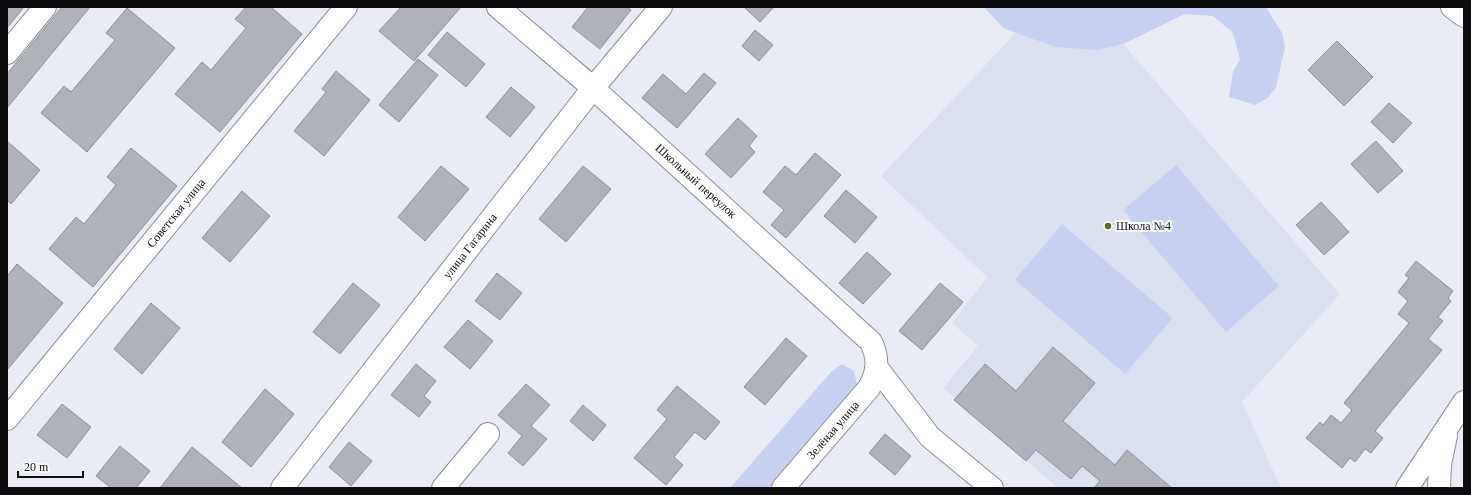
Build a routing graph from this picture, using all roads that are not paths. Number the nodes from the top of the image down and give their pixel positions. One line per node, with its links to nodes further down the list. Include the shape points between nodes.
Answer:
1 (45, 7): 7 (street)
2 (346, 7): 11 (street, Советская улица)
3 (498, 7): 8 (street, Школьный переулок)
4 (661, 7): 8 (street, улица Гагарина)
5 (1452, 7): 6 (street)
6 (1464, 16)
7 (7, 53)
8 (593, 88): 9 (street, Школьный переулок, via 865,335 875,351); 14 (street, улица Гагарина)
9 (877, 368): 16 (street, Зелёная улица, via 869,388); 17 (street, via 930,437)
10 (1464, 402): 12 (street)
11 (7, 419)
12 (1448, 426): 18 (street); 19 (street, via 1440,464)
13 (488, 434): 15 (street)
14 (282, 488)
15 (443, 488)
16 (783, 488)
17 (992, 488)
18 (1407, 488)
19 (1439, 488)

